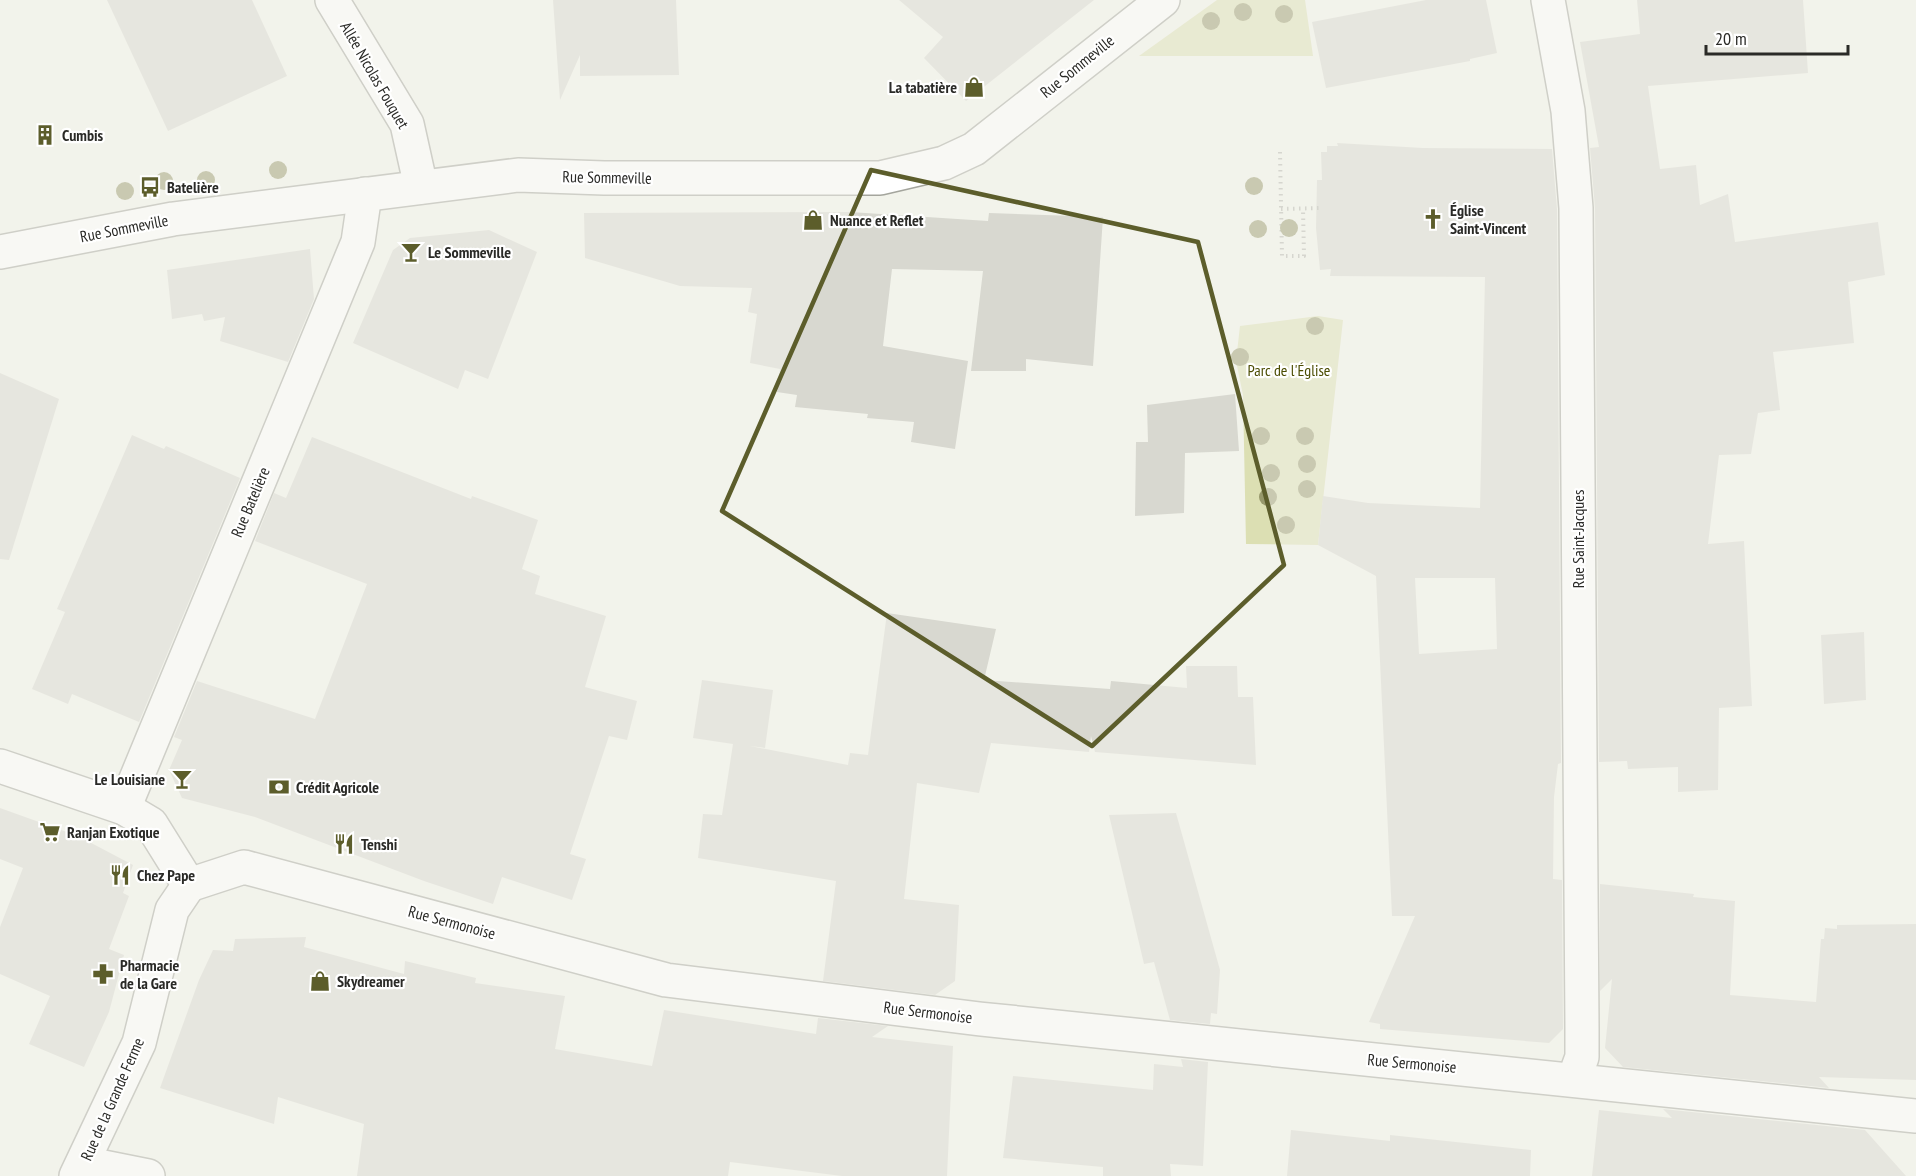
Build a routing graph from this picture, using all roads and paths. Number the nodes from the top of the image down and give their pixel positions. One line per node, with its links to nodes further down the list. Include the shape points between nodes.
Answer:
1 (332, 0): 5 (street, Allée Nicolas Fouquet, via 407,124)
2 (1163, 0): 5 (street, Rue Sommeville, via 974,149 944,163 880,178 518,175)
3 (1548, 0): 14 (street, Rue Saint-Jacques, via 1568,111 1576,208 1582,1057)
4 (1280, 152): 8 (path)
5 (420, 187): 6 (street, Rue Sommeville)
6 (365, 194): 10 (street, Rue Sommeville, via 173,219); 12 (street, Rue Batelière, via 358,242)
7 (1321, 208): 9 (path)
8 (1281, 209): 9 (path); 9 (path, via 1282,256 1304,256)
9 (1303, 209)
10 (0, 252)
11 (0, 766): 12 (street)
12 (124, 808): 13 (street, via 151,824)
13 (189, 885): 14 (street, Rue Sermonoise, via 243,867 666,980 980,1019); 16 (street, Rue de la Grande Ferme, via 172,910 139,1043)
14 (1574, 1079): 15 (street, Rue Sermonoise, via 1628,1088)
15 (1916, 1116)
16 (80, 1170): 17 (street)
17 (148, 1176)

